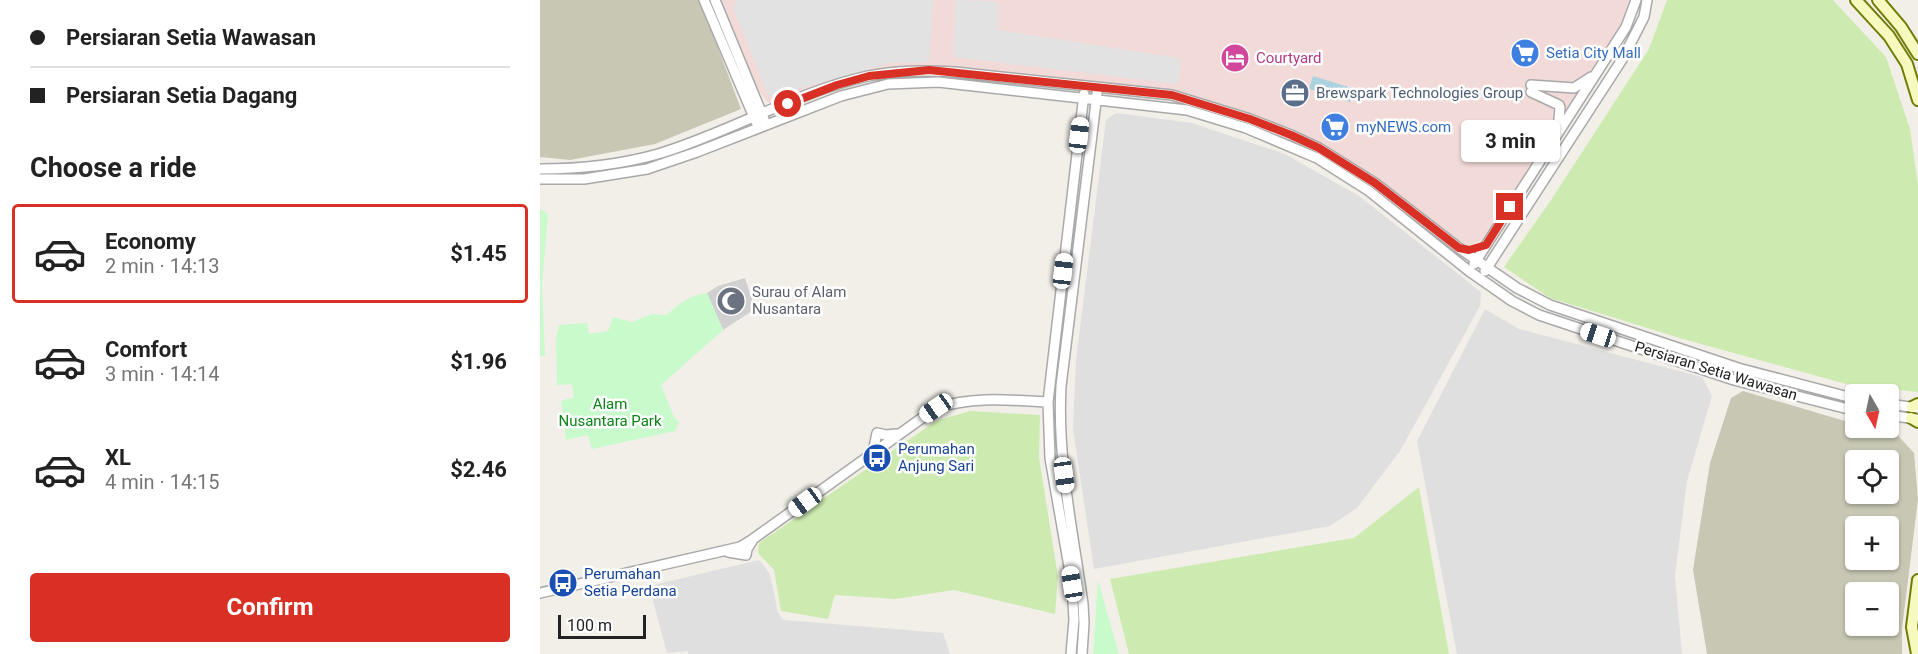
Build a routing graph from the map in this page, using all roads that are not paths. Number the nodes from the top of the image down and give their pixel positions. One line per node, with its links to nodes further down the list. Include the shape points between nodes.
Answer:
1 (704, 0): 9 (street)
2 (715, 0): 9 (street)
3 (1636, 0): 8 (street, via 1626,27)
4 (1647, 0): 28 (street, via 1644,17 1623,57)
5 (1856, 0): 15 (main road, via 1889,36 1907,64)
6 (1878, 0): 7 (main road)
7 (1918, 54)
8 (1594, 75): 22 (street); 22 (street, via 1574,88 1531,88 1559,105)
9 (744, 83): 17 (street, via 765,104); 20 (street); 23 (street, via 744,115)
10 (1085, 87): 11 (street, Persiaran Setia Wawasan); 13 (street); 17 (street, Persiaran Setia Wawasan, via 955,72 910,71 846,82)
11 (1098, 88): 14 (street); 27 (street, Persiaran Setia Wawasan, via 1172,95 1291,135 1375,183)
12 (1065, 96): 13 (street, Persiaran Setia Wawasan); 19 (street); 21 (street, Persiaran Setia Wawasan, via 938,82 888,84 841,96)
13 (1083, 98): 14 (street, Persiaran Setia Wawasan); 19 (street)
14 (1097, 99): 16 (street, Persiaran Setia Wawasan); 18 (street)
15 (1918, 100)
16 (1113, 101): 18 (street); 31 (street, Persiaran Setia Wawasan, via 1187,110 1245,128 1317,158 1369,191)
17 (788, 104): 20 (street, Persiaran Setia Wawasan)
18 (1095, 112): 38 (street)
19 (1082, 113): 37 (street)
20 (758, 116): 21 (street); 23 (street, Persiaran Setia Wawasan)
21 (762, 126): 25 (street, Persiaran Setia Wawasan, via 647,169 584,179)
22 (1558, 131): 26 (street)
23 (717, 132): 24 (street, Persiaran Setia Wawasan, via 624,163)
24 (540, 169)
25 (540, 179)
26 (1486, 245): 27 (street, via 1469,250); 29 (street)
27 (1459, 248): 29 (street, Persiaran Setia Wawasan)
28 (1496, 254): 30 (street); 32 (street)
29 (1477, 260): 30 (street, Persiaran Setia Wawasan); 31 (street)
30 (1488, 267): 32 (street, Persiaran Setia Wawasan); 33 (street)
31 (1469, 271): 33 (street, Persiaran Setia Wawasan)
32 (1497, 273): 34 (street, Persiaran Setia Wawasan, via 1517,288 1560,309)
33 (1480, 278): 36 (street, Persiaran Setia Wawasan, via 1539,315)
34 (1718, 361): 35 (street, Persiaran Setia Wawasan); 36 (street)
35 (1741, 369): 36 (street); 39 (street, Persiaran Setia Wawasan)
36 (1724, 377): 42 (street, Persiaran Setia Wawasan)
37 (1050, 385): 40 (street); 41 (street)
38 (1061, 386): 41 (street); 47 (street)
39 (1845, 396)
40 (1034, 401): 41 (street); 46 (street); 49 (street, via 957,401 936,408 900,433 878,433 873,452 753,539 746,555 724,551)
41 (1048, 402): 46 (street); 47 (street)
42 (1845, 408)
43 (1899, 408): 44 (street)
44 (1916, 413): 45 (street)
45 (1899, 414)
46 (1048, 417): 51 (street, via 1050,458 1072,584)
47 (1059, 422): 52 (street, via 1083,604)
48 (1918, 580): 50 (main road, via 1912,627)
49 (540, 593)
50 (1916, 651)
51 (1071, 654)
52 (1082, 654)

